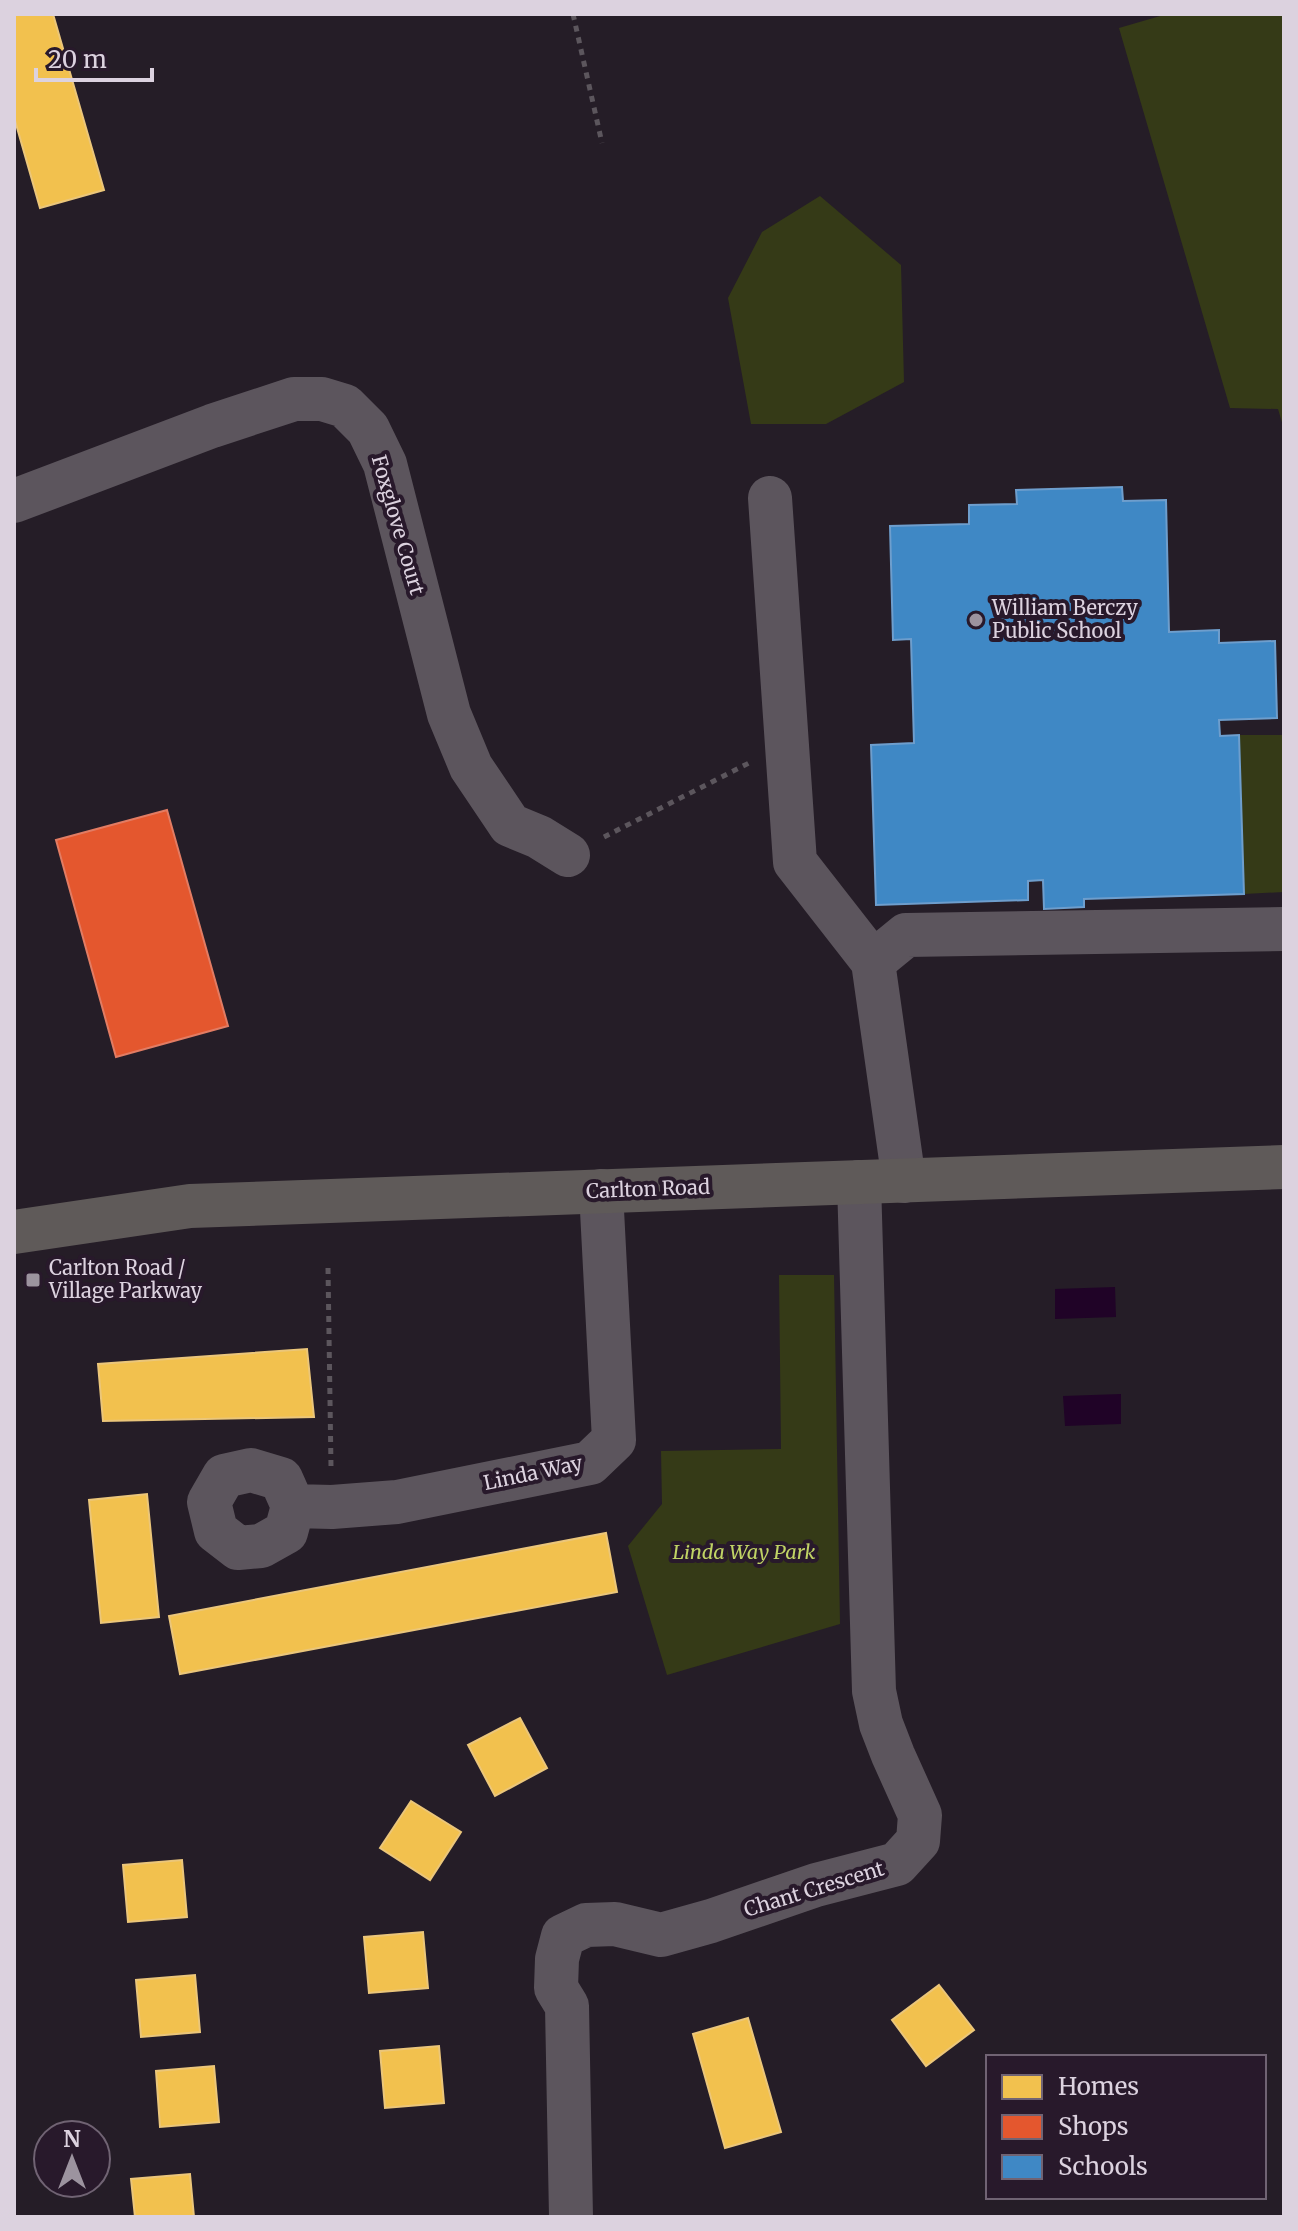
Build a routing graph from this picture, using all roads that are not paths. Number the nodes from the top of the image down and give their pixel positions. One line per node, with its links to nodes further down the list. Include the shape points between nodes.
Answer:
1 (770, 498): 5 (street, via 795,862)
2 (14, 501): 3 (street, Foxglove Court, via 294,399 345,406 368,429 385,464 449,714 471,767 510,825)
3 (568, 855)
4 (1284, 929): 5 (street, via 906,935)
5 (873, 962): 7 (street)
6 (1284, 1167): 7 (main road, Carlton Road)
7 (904, 1181): 8 (main road, Carlton Road)
8 (859, 1182): 9 (main road, Carlton Road); 12 (street, Chant Crescent, via 874,1691 881,1724 920,1815 918,1841 897,1864 661,1935 615,1924 586,1925 563,1936 556,1988 567,2006)
9 (601, 1191): 10 (main road, Carlton Road, via 190,1206); 11 (street, Linda Way, via 614,1440 590,1463 397,1502)
10 (14, 1232)
11 (312, 1507)
12 (571, 2217)

